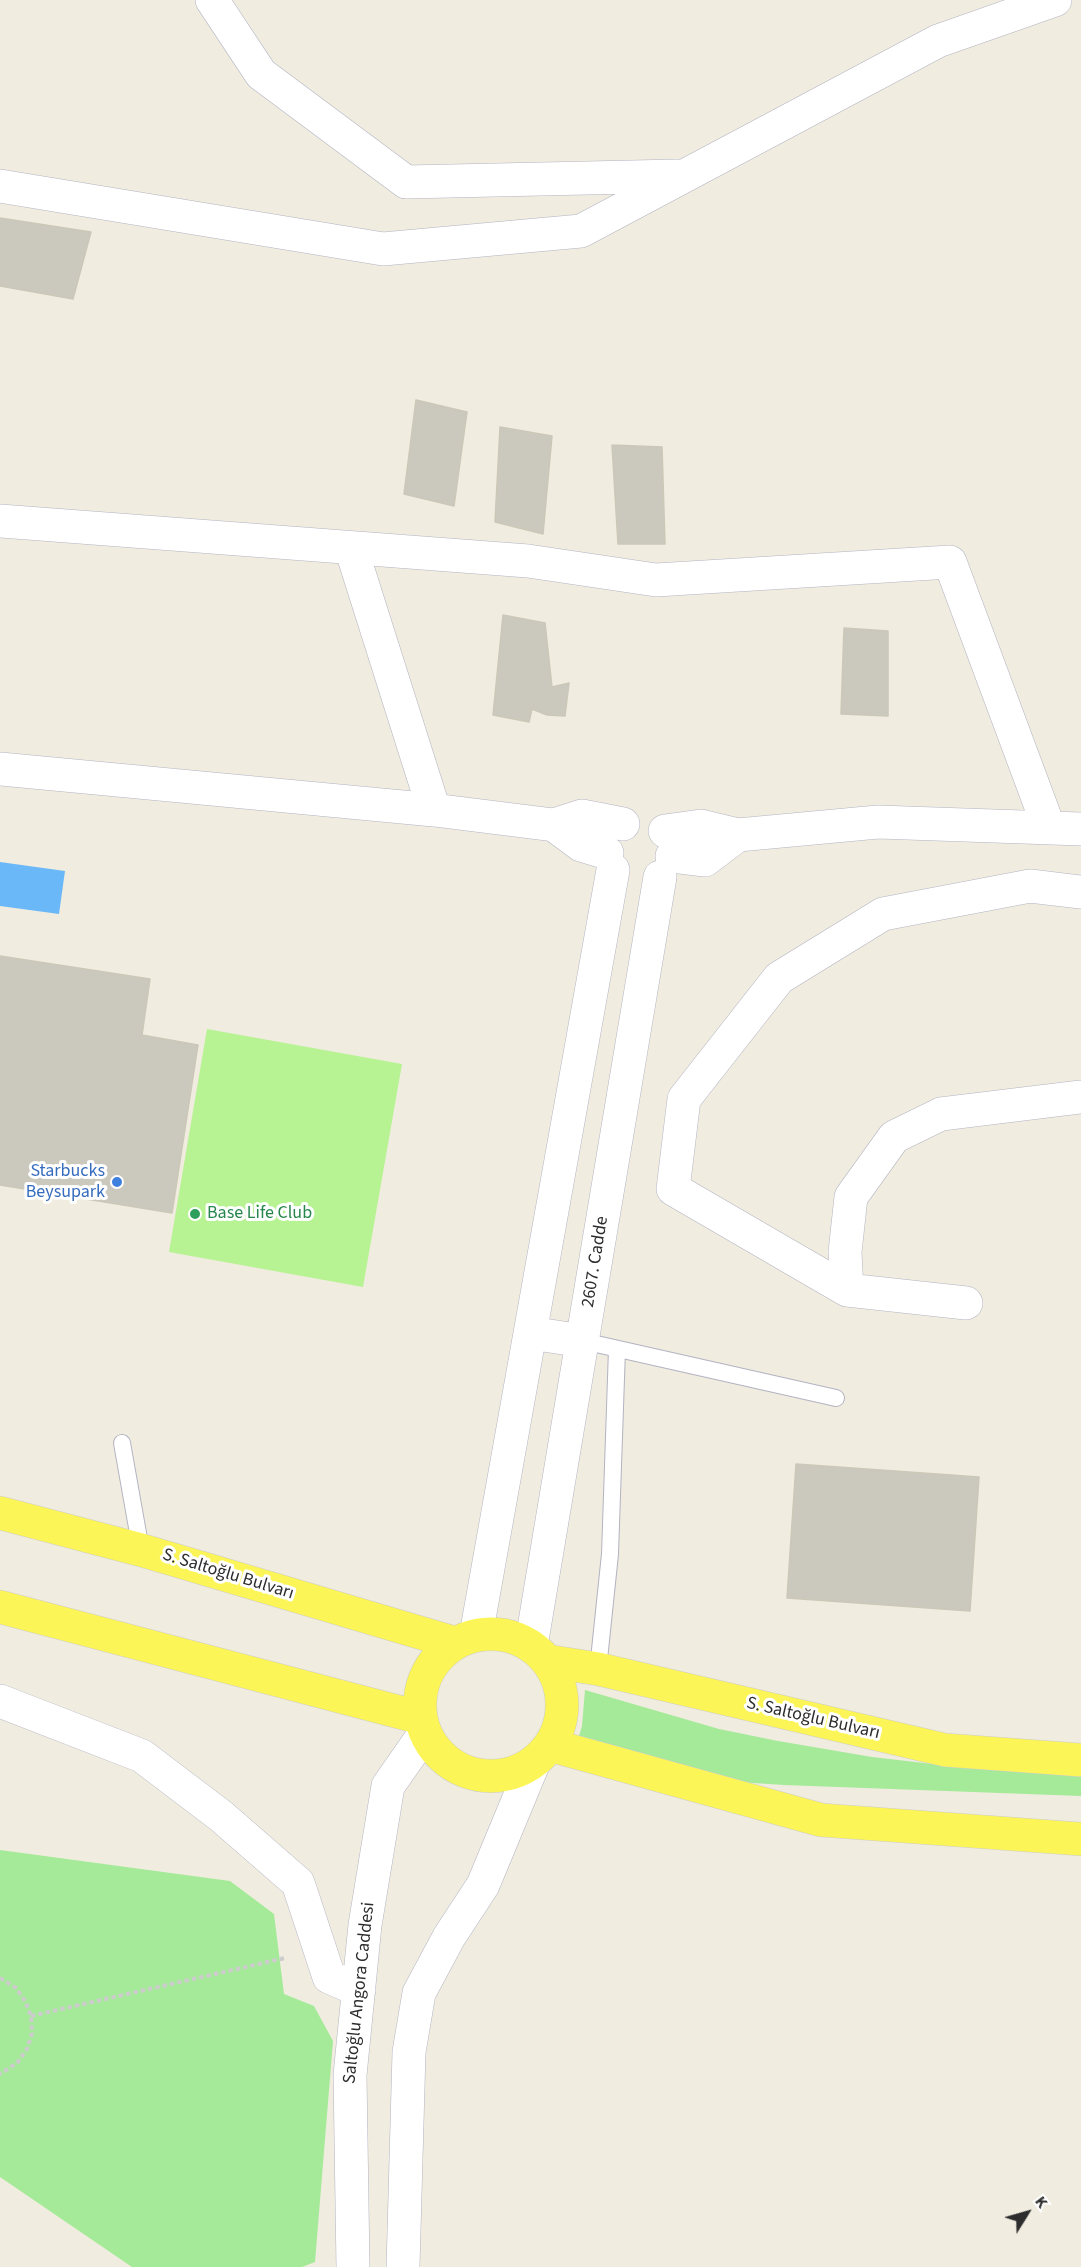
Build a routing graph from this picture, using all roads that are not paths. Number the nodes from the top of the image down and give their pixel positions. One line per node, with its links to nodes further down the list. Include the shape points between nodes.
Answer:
1 (212, 0): 3 (street, via 261,74 406,182)
2 (1055, 0): 3 (street, via 938,40)
3 (684, 176): 4 (street, via 581,231 383,249)
4 (0, 186)
5 (0, 521): 6 (street)
6 (351, 548): 8 (street); 11 (street, via 528,561 656,580 950,562)
7 (0, 769): 8 (street)
8 (434, 810): 10 (street)
9 (623, 824): 10 (street, via 582,816); 13 (street, via 641,819 658,824); 14 (street, via 611,836)
10 (554, 825): 14 (street)
11 (1049, 828): 12 (street); 13 (street, via 878,822 738,835 705,860)
12 (1081, 829)
13 (666, 854): 14 (street, via 640,884 630,883); 20 (street, 2607. Cadde)
14 (610, 862): 19 (street)
15 (1081, 892): 17 (street, via 1030,886 883,914 779,978 684,1099 673,1189)
16 (1081, 1097): 17 (street, via 941,1114 894,1137 852,1197 845,1252)
17 (847, 1290): 18 (street)
18 (966, 1303)
19 (530, 1333): 20 (street); 27 (street)
20 (583, 1341): 21 (lane); 28 (street, 2607. Cadde)
21 (617, 1349): 22 (lane); 29 (lane, via 610,1554)
22 (836, 1398)
23 (122, 1443): 25 (lane)
24 (0, 1513): 25 (main road, S. Saltoğlu Bulvarı)
25 (141, 1550): 27 (main road, S. Saltoğlu Bulvarı)
26 (0, 1607): 31 (main road)
27 (465, 1639): 28 (main road, S. Saltoğlu Bulvarı, via 495,1633 514,1637); 31 (main road, via 437,1657 425,1676)
28 (539, 1653): 29 (main road, S. Saltoğlu Bulvarı); 32 (main road, via 558,1681 563,1703 560,1725)
29 (598, 1669): 33 (main road, S. Saltoğlu Bulvarı, via 945,1750)
30 (0, 1701): 35 (street, via 141,1756 221,1816 298,1883 329,1977)
31 (422, 1725): 32 (main road, via 445,1760 466,1772 489,1776 513,1773); 35 (street, Saltoğlu Angora Caddesi, via 388,1786)
32 (542, 1754): 34 (main road, via 820,1821); 37 (street, via 483,1885 443,1946 419,1993 409,2052)
33 (1081, 1760)
34 (1081, 1839)
35 (358, 1990): 36 (street, Saltoğlu Angora Caddesi, via 350,2075)
36 (353, 2267)
37 (403, 2267)

